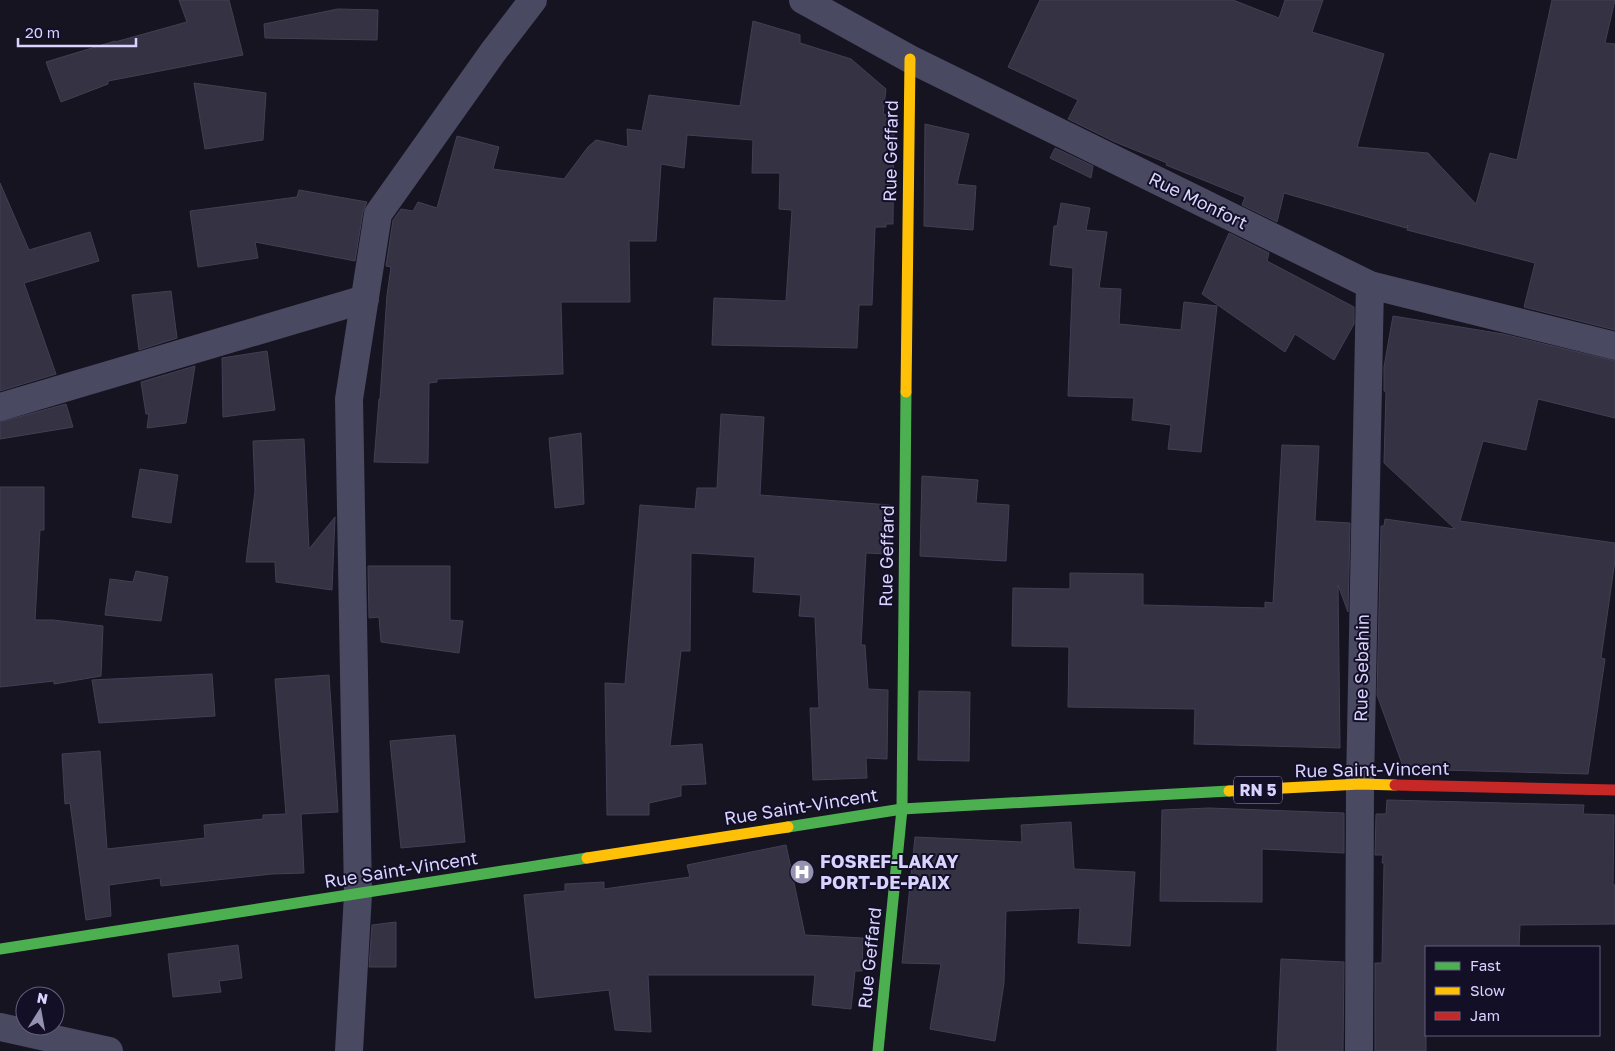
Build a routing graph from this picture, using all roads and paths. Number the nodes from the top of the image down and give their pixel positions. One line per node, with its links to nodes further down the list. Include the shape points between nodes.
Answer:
1 (533, 0): 5 (street, via 378,214)
2 (803, 0): 3 (street, Rue Monfort)
3 (910, 60): 4 (street, Rue Monfort); 10 (street, Rue Geffard)
4 (1370, 285): 6 (street, Rue Monfort); 8 (street, Rue Sebahin)
5 (365, 299): 7 (street); 11 (street, via 349,399)
6 (1615, 346)
7 (0, 407)
8 (1360, 784): 9 (street, Rue Saint-Vincent / RN 5); 10 (street, Rue Saint-Vincent / RN 5); 17 (street, Rue Sebahin)
9 (1615, 790)
10 (902, 809): 11 (street, Rue Saint-Vincent / RN 5); 16 (street, Rue Geffard)
11 (358, 894): 12 (street, Rue Saint-Vincent / RN 5); 15 (street)
12 (0, 949)
13 (0, 1027): 14 (street)
14 (109, 1051)
15 (350, 1051)
16 (878, 1051)
17 (1358, 1051)

